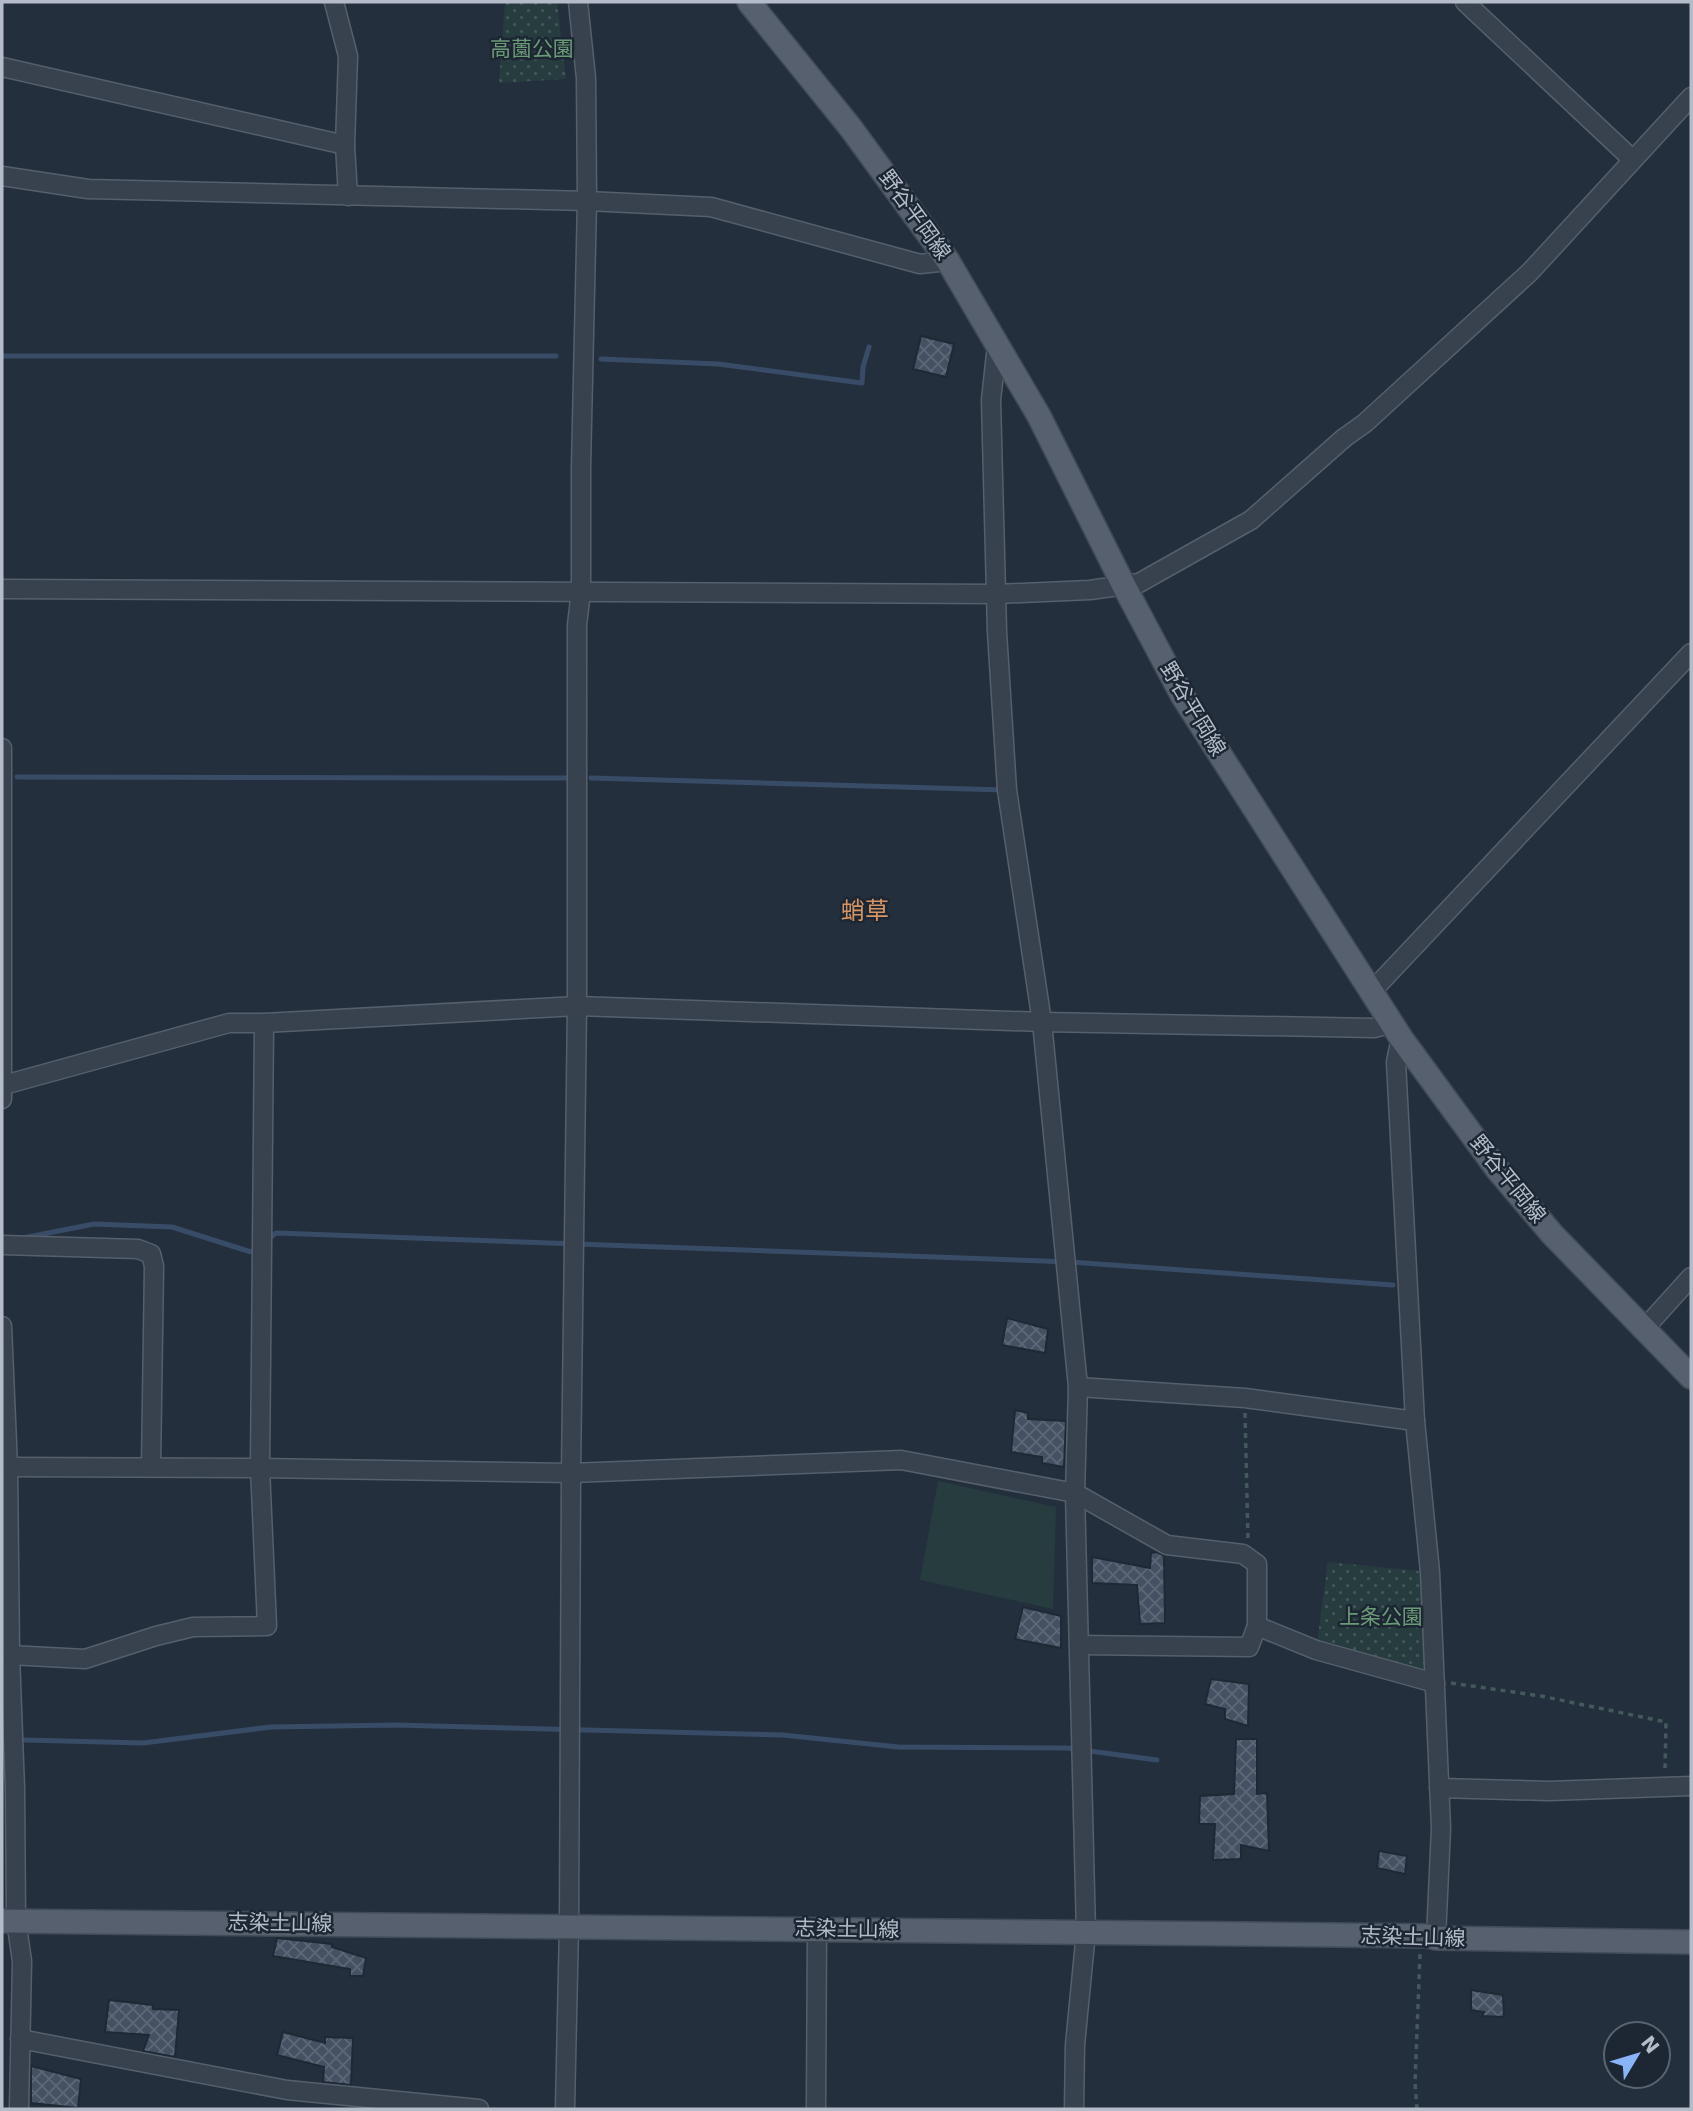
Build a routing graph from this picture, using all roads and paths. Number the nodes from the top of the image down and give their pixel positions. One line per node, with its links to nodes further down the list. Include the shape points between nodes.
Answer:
1 (334, 2): 7 (street, via 348,56)
2 (578, 2): 11 (street, via 586,78)
3 (749, 2): 12 (main road, 野谷平岡線, via 850,127)
4 (1465, 2): 8 (street)
5 (2, 67): 7 (street)
6 (1691, 97): 8 (street)
7 (345, 145): 10 (street)
8 (1632, 159): 14 (street, via 1526,277 1251,520 1139,583)
9 (2, 176): 10 (street, via 88,189)
10 (348, 196): 11 (street)
11 (587, 201): 12 (street, via 711,207 920,264); 16 (street)
12 (948, 261): 13 (main road, 野谷平岡線)
13 (998, 345): 14 (main road, 野谷平岡線); 17 (street, via 991,400)
14 (1123, 584): 17 (street); 20 (main road, 野谷平岡線, via 1182,695)
15 (2, 589): 16 (street)
16 (581, 592): 17 (street); 21 (street, via 577,625)
17 (997, 594): 22 (street, via 1007,790)
18 (1691, 653): 20 (street)
19 (2, 748): 25 (street)
20 (1372, 991): 24 (main road, 野谷平岡線)
21 (577, 1006): 22 (street); 23 (street); 37 (street)
22 (1042, 1022): 24 (street); 31 (street)
23 (264, 1023): 25 (street, via 229,1023); 36 (street)
24 (1397, 1030): 29 (main road, 野谷平岡線, via 1497,1169); 33 (street)
25 (2, 1088)
26 (2, 1245): 35 (street, via 138,1249 151,1254)
27 (1691, 1277): 29 (street)
28 (2, 1326): 34 (street)
29 (1644, 1329): 30 (main road, 野谷平岡線)
30 (1691, 1377)
31 (1078, 1387): 32 (street); 38 (street)
32 (1245, 1398): 33 (street); 39 (path, via 1248,1542)
33 (1415, 1421): 43 (street)
34 (5, 1467): 35 (street); 42 (street)
35 (151, 1467): 36 (street)
36 (260, 1468): 37 (street); 42 (street, via 267,1626 193,1627 85,1659)
37 (571, 1473): 38 (street, via 901,1460); 48 (street)
38 (1075, 1493): 39 (street, via 1167,1545); 41 (street)
39 (1243, 1554): 40 (street, via 1257,1564)
40 (1257, 1626): 41 (street, via 1249,1647); 43 (street, via 1316,1650)
41 (1079, 1645): 50 (street)
42 (10, 1655): 47 (street, via 15,1789)
43 (1435, 1683): 45 (street); 46 (path, via 1541,1696 1666,1723)
44 (1691, 1786): 46 (street)
45 (1439, 1788): 46 (street); 51 (street, via 1441,1828)
46 (1665, 1788)
47 (9, 1920): 48 (main road, 志染土山線); 53 (street, via 22,1961)
48 (569, 1926): 49 (main road, 志染土山線); 56 (street)
49 (817, 1929): 50 (main road, 志染土山線); 57 (street)
50 (1086, 1932): 51 (main road, 志染土山線); 58 (street)
51 (1432, 1937): 52 (main road, 志染土山線); 59 (path, via 1419,1955)
52 (1691, 1942)
53 (20, 2039): 54 (street); 55 (street, via 287,2090)
54 (19, 2109)
55 (479, 2109)
56 (565, 2109)
57 (816, 2109)
58 (1074, 2109)
59 (1417, 2109)

